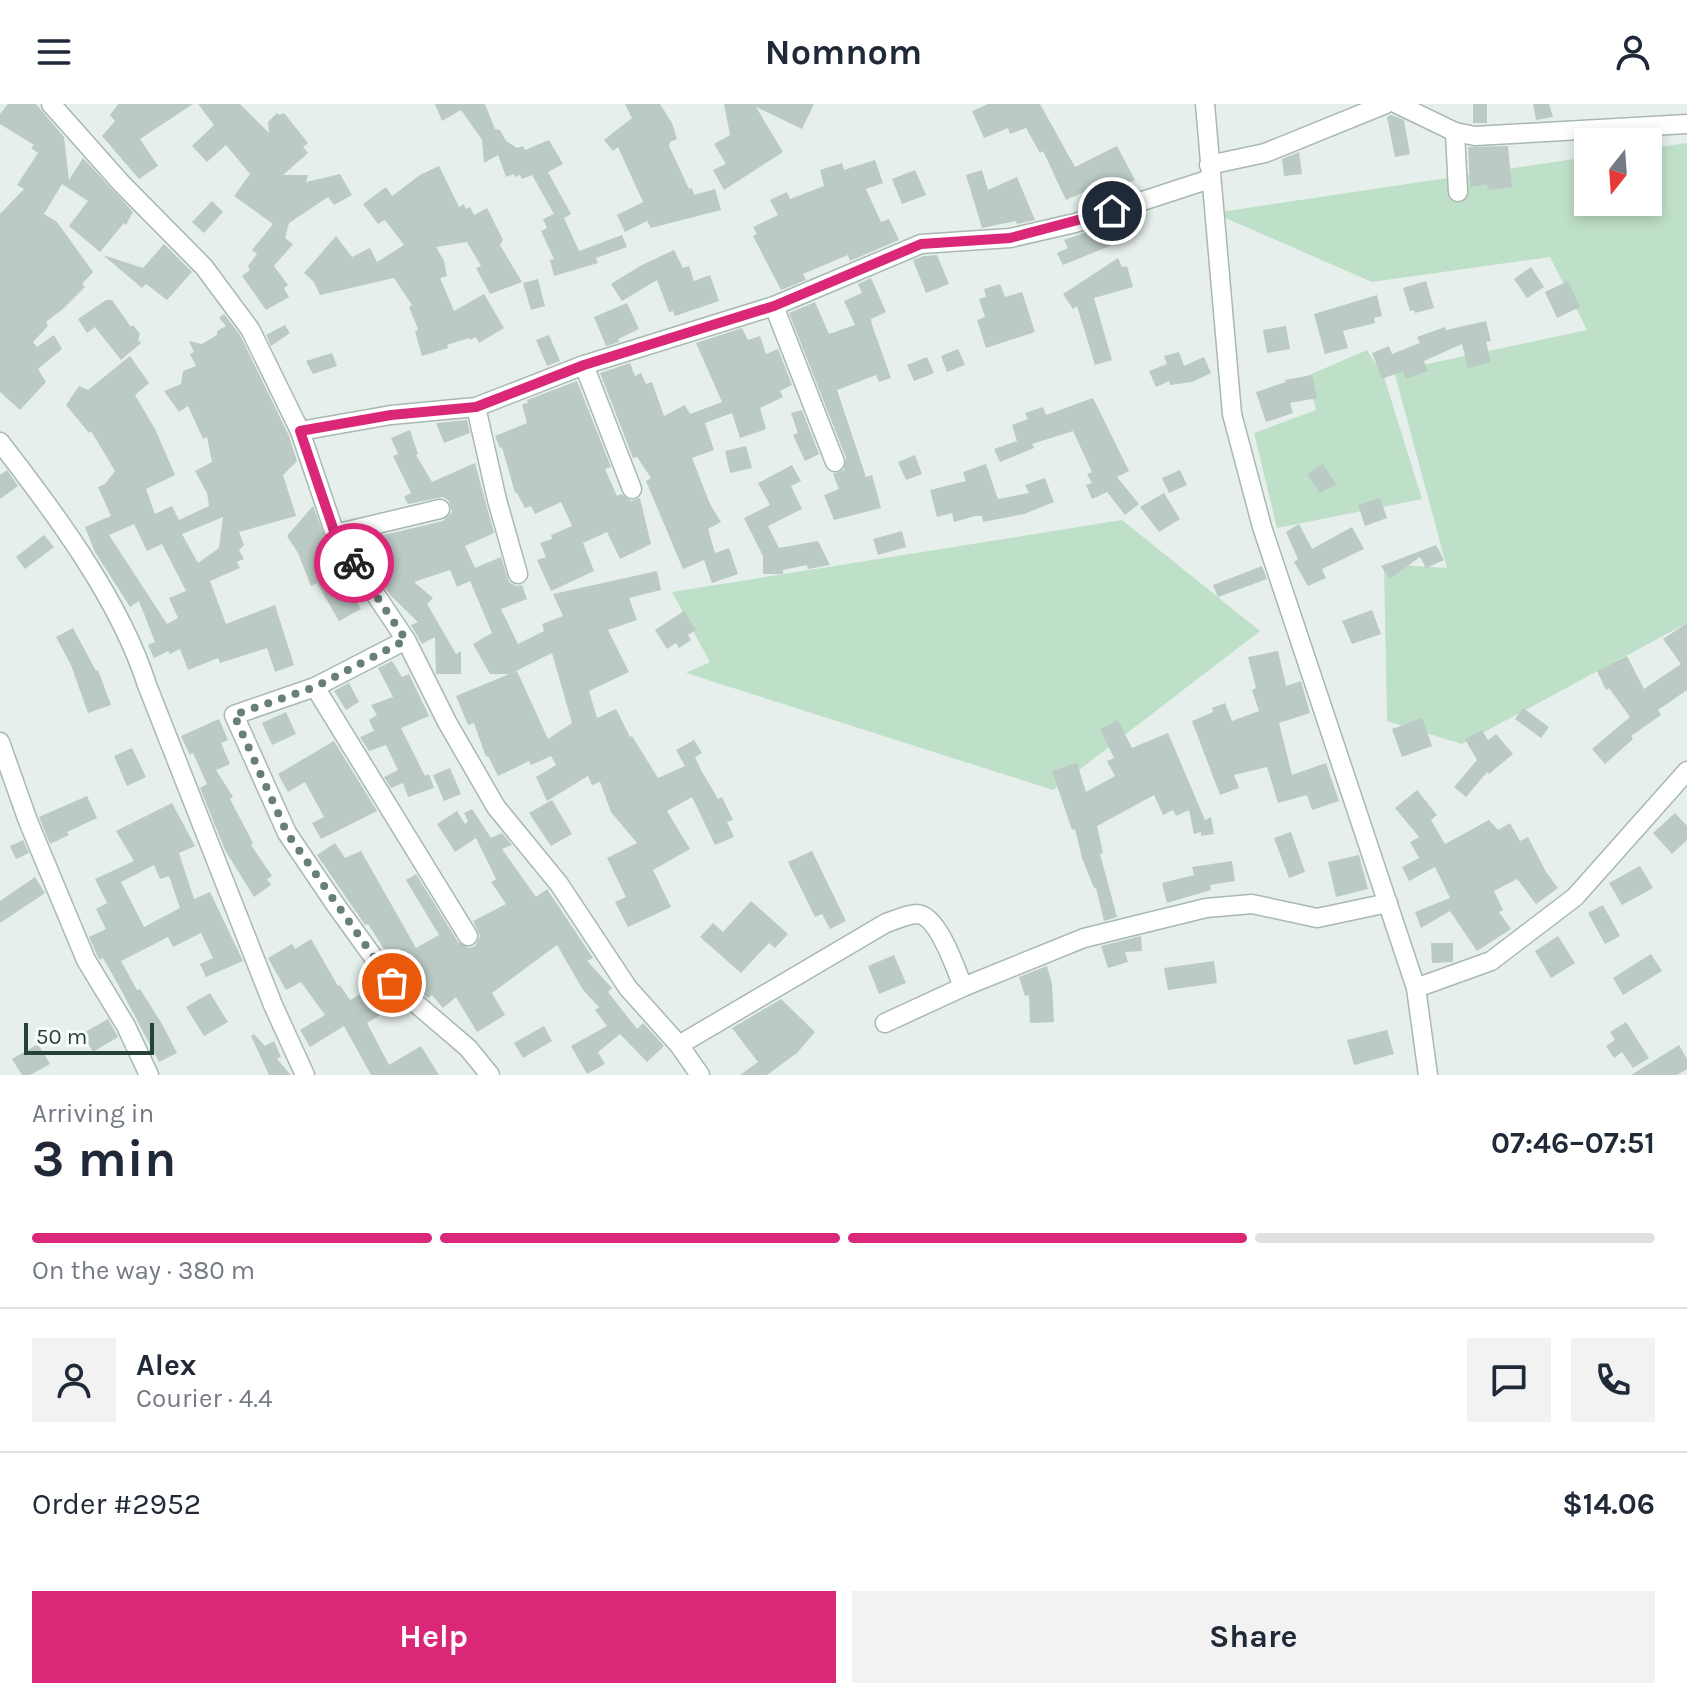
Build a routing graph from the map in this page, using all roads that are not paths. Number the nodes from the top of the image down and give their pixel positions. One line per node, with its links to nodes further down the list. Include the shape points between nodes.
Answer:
1 (51, 104): 12 (street, via 204,267 250,329)
2 (1205, 104): 7 (street)
3 (1386, 104): 7 (street)
4 (1397, 104): 6 (street)
5 (1687, 124): 6 (street, via 1475,136)
6 (1455, 132): 8 (street)
7 (1210, 172): 9 (street, via 1075,223 1010,238 921,244); 23 (street, via 1232,414 1262,527)
8 (1458, 192)
9 (774, 306): 10 (street); 14 (street)
10 (584, 365): 11 (street); 15 (street)
11 (476, 407): 12 (street); 18 (street)
12 (300, 431): 17 (street)
13 (0, 442): 30 (street, via 102,589 132,643)
14 (835, 462)
15 (632, 489)
16 (440, 509): 17 (street)
17 (335, 534): 19 (street)
18 (518, 574)
19 (406, 640): 20 (street); 28 (street, via 496,807 559,884 628,988)
20 (315, 687): 24 (street); 31 (street, via 234,715 287,833 335,904 392,983 468,1048)
21 (0, 742): 29 (street, via 86,960)
22 (1687, 771): 26 (street, via 1575,897 1491,961)
23 (1388, 903): 25 (street, via 1317,918 1252,904 1206,908 1084,938); 26 (street)
24 (468, 936)
25 (963, 987): 27 (street); 28 (street, via 936,928 929,918 916,914 886,923)
26 (1416, 988): 33 (street)
27 (885, 1023)
28 (679, 1045): 32 (street)
29 (149, 1075)
30 (305, 1075)
31 (490, 1075)
32 (700, 1075)
33 (1428, 1075)

